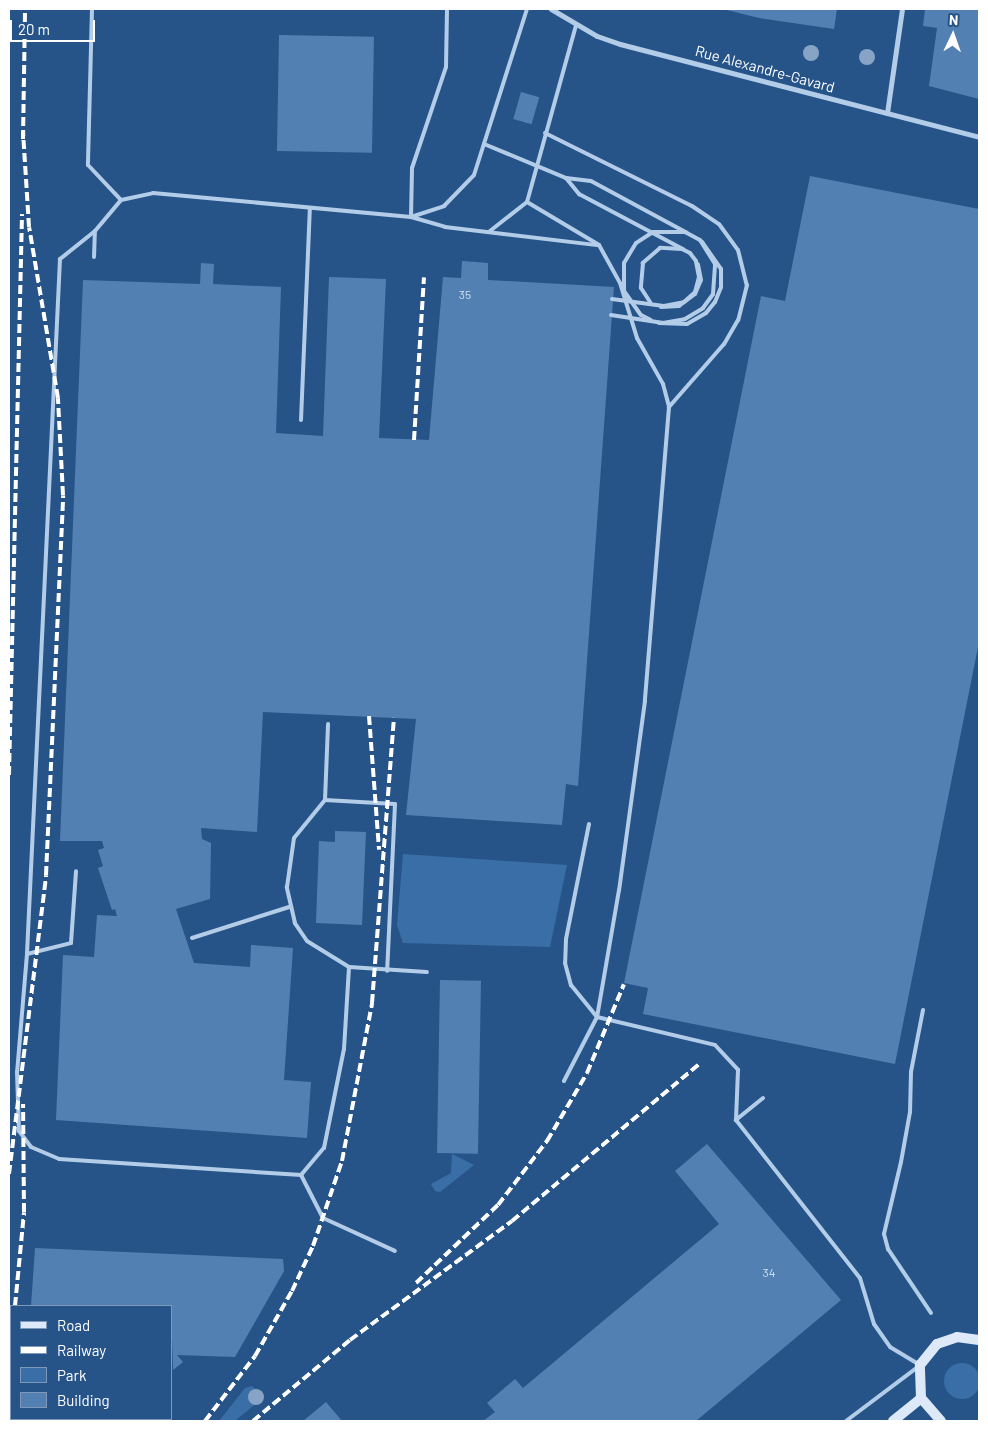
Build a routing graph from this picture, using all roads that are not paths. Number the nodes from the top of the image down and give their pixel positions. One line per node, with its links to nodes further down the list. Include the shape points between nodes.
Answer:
1 (92, 9): 13 (lane, via 88,165)
2 (447, 9): 16 (lane, via 446,67 412,168)
3 (527, 9): 10 (lane)
4 (551, 9): 6 (street, Rue Alexandre-Gavard)
5 (902, 9): 7 (street)
6 (576, 25): 7 (street, Rue Alexandre-Gavard, via 620,44); 8 (lane)
7 (887, 113): 9 (street, Rue Alexandre-Gavard)
8 (545, 133): 11 (lane); 23 (lane, via 692,206 719,224 738,250 747,286 738,320 724,344)
9 (979, 137)
10 (484, 144): 11 (lane); 16 (lane, via 474,175 444,206)
11 (538, 165): 12 (lane); 14 (lane)
12 (566, 178): 21 (lane, bridge, via 579,194 690,253 696,260 700,270 700,287 687,303 670,308 655,305 650,302 641,288 640,271 648,257 660,248 682,249 696,261 698,284 690,298 664,306 656,305 647,304); 22 (lane, bridge, via 591,181 676,226 683,230 689,234 696,238 703,242 718,261 721,287 706,313 688,324 665,325 654,322 640,315 624,291 622,273 629,252 653,232 675,230 685,232 693,236 700,240 704,245 709,250 715,264 713,294 696,314 674,322 663,323 654,322 646,320)
13 (121, 200): 15 (lane, via 153,193); 17 (lane)
14 (527, 202): 18 (lane); 19 (lane)
15 (310, 208): 16 (lane); 24 (lane)
16 (410, 216): 18 (lane, via 445,227)
17 (95, 231): 20 (lane); 31 (lane, via 60,259)
18 (490, 231): 19 (lane)
19 (600, 245): 23 (lane, via 620,283 637,338 663,384)
20 (94, 257)
21 (612, 299)
22 (612, 316)
23 (669, 407): 36 (lane, via 645,700 619,890)
24 (301, 420)
25 (328, 724): 26 (lane)
26 (325, 800): 29 (lane, via 303,823 289,853); 33 (lane, via 395,804)
27 (589, 824): 36 (lane, via 566,939 565,962 572,985)
28 (76, 871): 31 (lane, via 71,943)
29 (289, 907): 30 (lane); 32 (lane, via 307,941)
30 (192, 938)
31 (27, 954): 40 (lane, via 16,1118 31,1147 59,1159)
32 (349, 967): 33 (lane); 40 (lane, via 344,1049 329,1130 324,1148)
33 (387, 971): 34 (lane)
34 (427, 972)
35 (923, 1010): 42 (lane, via 910,1072 910,1112 903,1154 884,1234 888,1249)
36 (597, 1017): 37 (lane); 39 (lane, via 702,1040 727,1055 738,1070)
37 (564, 1080)
38 (763, 1098): 39 (lane)
39 (736, 1120): 44 (lane, via 860,1278 874,1324 890,1347)
40 (300, 1175): 41 (lane, via 323,1218)
41 (394, 1251)
42 (931, 1313)
43 (979, 1340): 44 (main road, via 957,1337 938,1344)
44 (920, 1365): 45 (main road, via 918,1387); 46 (lane)
45 (921, 1398): 47 (main road); 48 (main road)
46 (846, 1421)
47 (893, 1421)
48 (941, 1421)

